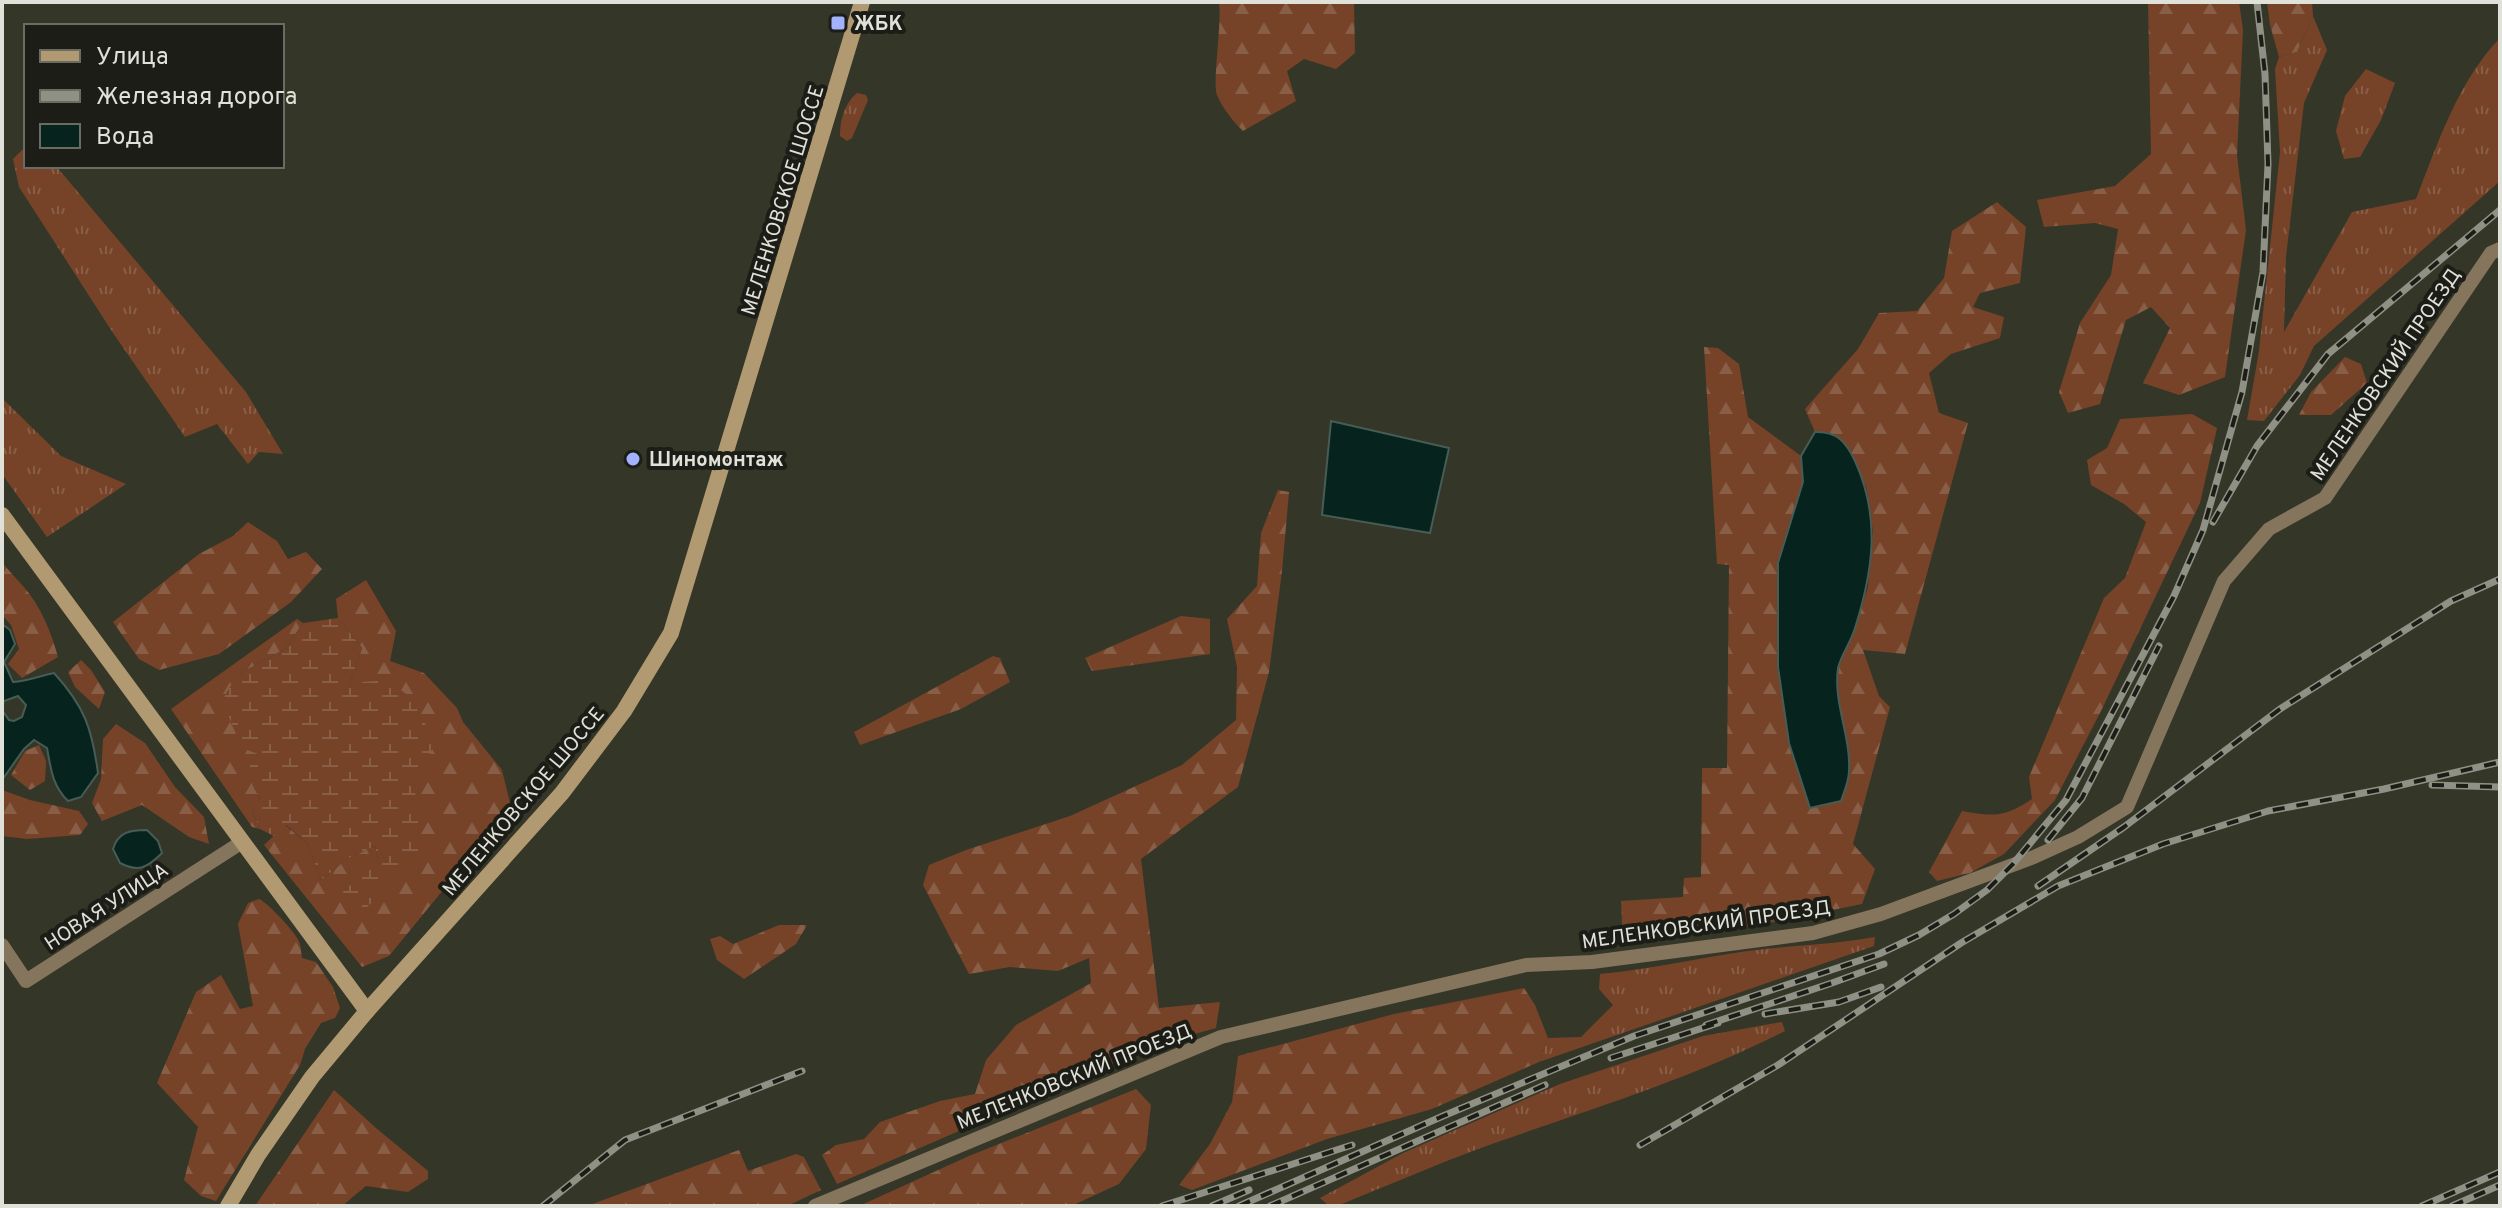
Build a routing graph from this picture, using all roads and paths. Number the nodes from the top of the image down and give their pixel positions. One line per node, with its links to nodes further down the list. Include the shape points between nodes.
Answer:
1 (862, 2): 6 (main road, МЕЛЕНКОВСКОЕ ШОССЕ, via 671,633 624,711 562,793)
2 (2500, 249): 8 (street, МЕЛЕНКОВСКИЙ ПРОЕЗД, via 2491,253 2325,498 2269,529 2224,581 2127,807 2078,837 1881,914 1813,933 1592,962 1526,965 1221,1037)
3 (2, 515): 4 (main road)
4 (242, 842): 5 (street, НОВАЯ УЛИЦА, via 26,981); 6 (main road)
5 (2, 945)
6 (367, 1011): 7 (main road, МЕЛЕНКОВСКОЕ ШОССЕ, via 312,1077)
7 (228, 1206)
8 (815, 1206)

